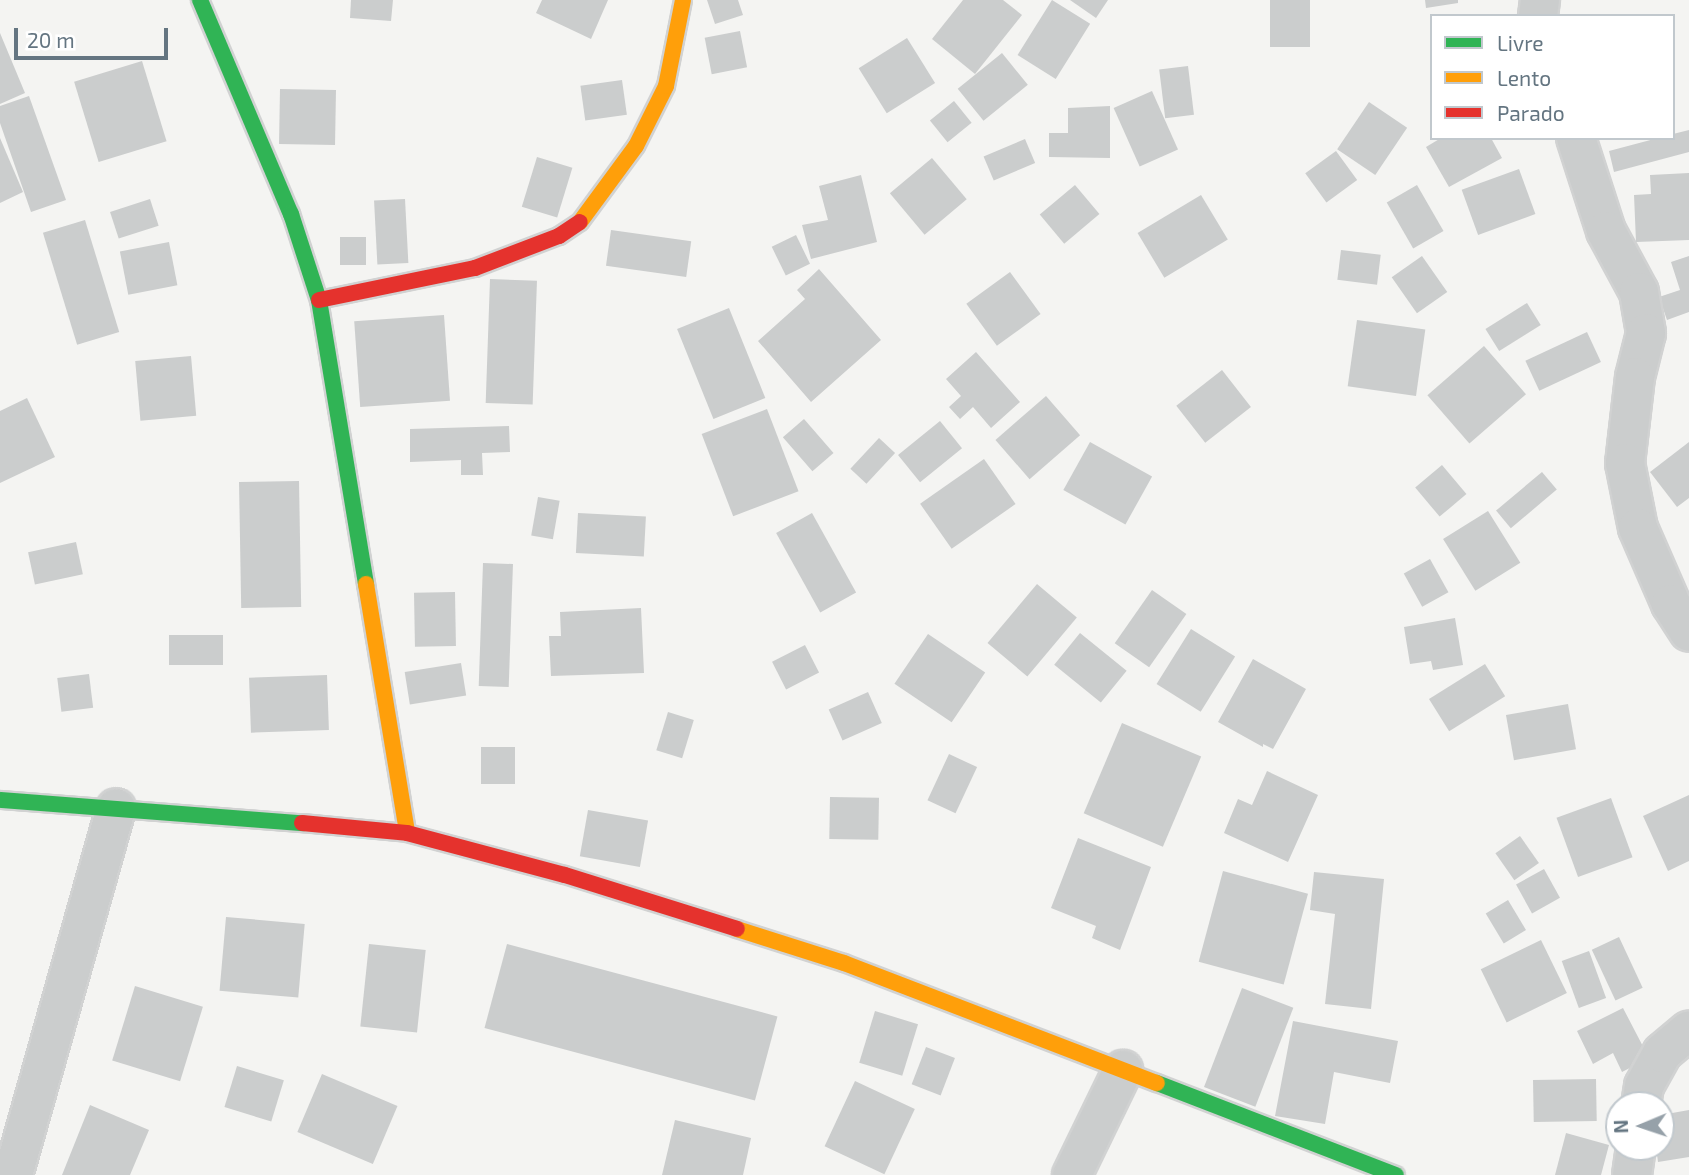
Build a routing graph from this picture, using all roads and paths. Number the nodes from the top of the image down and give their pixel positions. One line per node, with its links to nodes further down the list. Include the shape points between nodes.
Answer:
1 (200, 0): 4 (street, via 291,214)
2 (683, 0): 4 (street, via 666,86 636,146 583,220 559,236 475,268)
3 (1577, 140): 5 (street, via 1606,230 1639,292 1647,333 1635,377 1625,463 1638,528 1671,604)
4 (319, 300): 8 (street)
5 (1689, 632)
6 (0, 800): 7 (street)
7 (116, 808): 8 (street); 12 (street)
8 (407, 833): 10 (street, via 565,875 844,963)
9 (1689, 1030): 11 (street, via 1662,1053)
10 (1123, 1070): 13 (street); 14 (street)
11 (1643, 1091)
12 (13, 1175)
13 (1072, 1175)
14 (1396, 1175)

